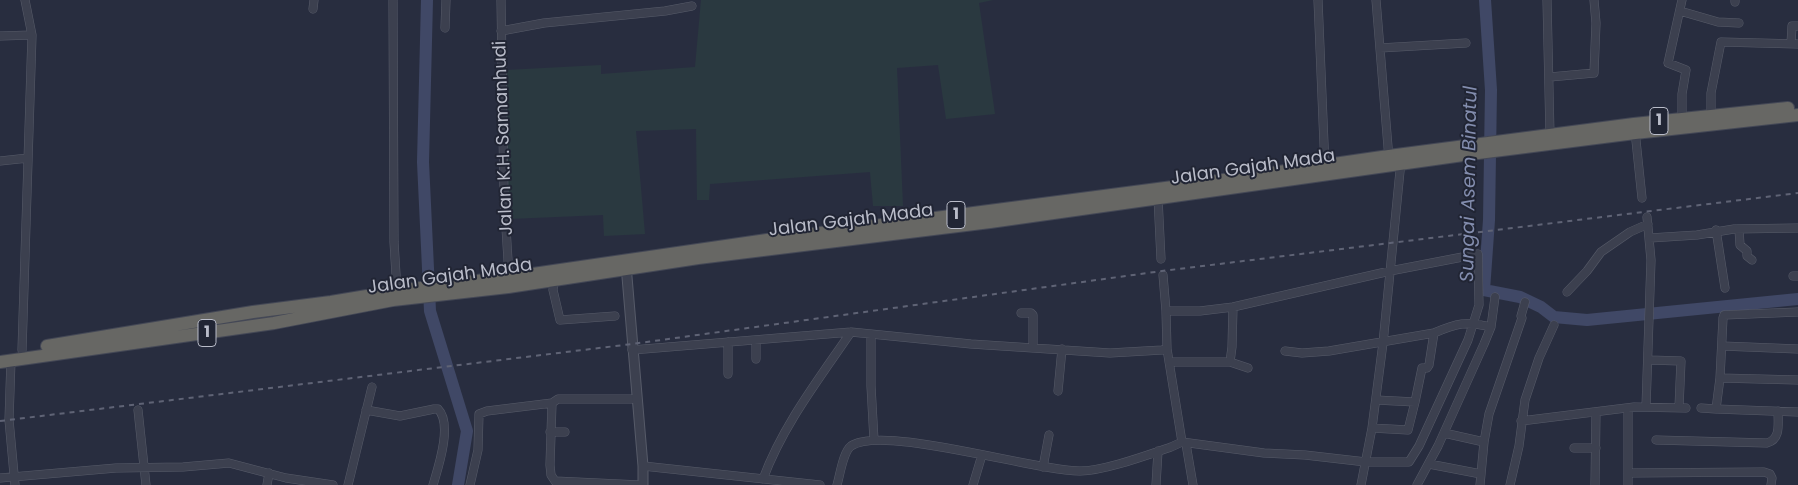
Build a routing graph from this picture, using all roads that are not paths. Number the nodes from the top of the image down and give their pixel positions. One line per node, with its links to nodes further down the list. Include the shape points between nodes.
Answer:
1 (25, 0): 18 (street)
2 (314, 0): 12 (street)
3 (393, 0): 50 (street)
4 (446, 0): 16 (street)
5 (501, 0): 17 (street, Jalan K.H. Samanhudi)
6 (1318, 0): 33 (street)
7 (1376, 0): 22 (street)
8 (1547, 0): 23 (street)
9 (1594, 0): 23 (street, via 1594,73)
10 (1682, 0): 13 (street)
11 (692, 6): 17 (street)
12 (313, 9)
13 (1680, 11): 14 (street, via 1718,22); 26 (street, via 1668,63 1686,70)
14 (1739, 23)
15 (1798, 26): 21 (street, via 1792,26)
16 (445, 28)
17 (501, 31): 46 (street, Jalan K.H. Samanhudi)
18 (32, 35): 19 (street); 30 (street)
19 (0, 36)
20 (1466, 44): 22 (street)
21 (1795, 44): 25 (street, via 1721,42 1711,93)
22 (1380, 48): 31 (street)
23 (1550, 77): 28 (street)
24 (1795, 113): 25 (highway, Jalan Gajah Mada / 1); 27 (highway, Jalan Gajah Mada / 1)
25 (1711, 116): 26 (highway, Jalan Gajah Mada / 1)
26 (1682, 119): 27 (highway, Jalan Gajah Mada / 1)
27 (1635, 128): 28 (highway, Jalan Gajah Mada / 1); 29 (highway, Jalan Gajah Mada / 1); 35 (street)
28 (1550, 135): 29 (highway, Jalan Gajah Mada / 1)
29 (1520, 144): 31 (highway, Jalan Gajah Mada / 1)
30 (28, 158): 32 (street); 74 (street)
31 (1395, 160): 33 (highway, Jalan Gajah Mada / 1); 44 (street)
32 (0, 161)
33 (1325, 170): 34 (highway, Jalan Gajah Mada / 1); 40 (highway, Jalan Gajah Mada / 1, via 1205,183)
34 (1158, 198): 40 (highway, Jalan Gajah Mada / 1, via 990,222); 41 (street)
35 (1642, 198)
36 (1798, 228): 37 (street)
37 (1739, 229): 38 (street); 42 (street, via 1740,245)
38 (1716, 230): 39 (street, via 1697,235); 48 (street)
39 (1650, 238): 51 (street, via 1647,220 1601,252); 79 (street)
40 (698, 254): 43 (highway, Jalan Gajah Mada / 1)
41 (1161, 259)
42 (1752, 260)
43 (626, 265): 46 (highway, Jalan Gajah Mada / 1); 47 (highway, Jalan Gajah Mada / 1); 75 (street)
44 (1390, 271): 55 (street); 60 (street, via 1478,254); 68 (street)
45 (1163, 275): 56 (street)
46 (509, 276): 49 (highway, Jalan Gajah Mada / 1)
47 (554, 280): 49 (highway, Jalan Gajah Mada / 1); 59 (street, via 560,320)
48 (1725, 288)
49 (443, 290): 52 (highway, Jalan Gajah Mada / 1)
50 (397, 291): 52 (highway, Jalan Gajah Mada / 1); 74 (highway, Jalan Gajah Mada / 1)
51 (1567, 292)
52 (412, 293): 80 (highway, Jalan Gajah Mada / 1, via 274,323)
53 (1495, 297): 62 (street)
54 (1525, 302): 110 (street, via 1489,414)
55 (1233, 307): 56 (street); 82 (street)
56 (1166, 311): 72 (street)
57 (1798, 312): 69 (street, via 1724,315)
58 (1022, 314): 70 (street, via 1033,315)
59 (615, 316)
60 (1476, 323): 62 (street); 64 (street, via 1463,323); 116 (street, via 1410,461)
61 (1554, 325): 102 (street, via 1539,358)
62 (1490, 327): 106 (street)
63 (851, 332): 65 (street); 66 (street); 125 (street, via 786,430)
64 (1434, 333): 68 (street); 91 (street, via 1429,365 1422,368)
65 (871, 335): 70 (street); 108 (street)
66 (756, 340): 67 (street); 78 (street)
67 (728, 342): 75 (street); 84 (street)
68 (1383, 343): 76 (street, via 1324,352); 90 (street)
69 (1722, 346): 73 (street); 85 (street)
70 (1033, 347): 71 (street)
71 (1062, 349): 72 (street, via 1110,353); 88 (street)
72 (1167, 349): 81 (street)
73 (1798, 349)
74 (22, 350): 77 (highway, Jalan Gajah Mada / 1)
75 (632, 350): 89 (street)
76 (1285, 351)
77 (0, 353)
78 (756, 359)
79 (1649, 360): 93 (street); 93 (street, via 1681,361 1683,408)
80 (6, 361): 126 (street)
81 (1169, 362): 82 (street); 111 (street)
82 (1230, 362): 83 (street)
83 (1248, 368)
84 (728, 374)
85 (1720, 378): 86 (street); 96 (street)
86 (1798, 380)
87 (372, 386): 98 (street)
88 (1058, 391)
89 (637, 399): 92 (street, via 558,399); 118 (street)
90 (1376, 400): 91 (street); 103 (street)
91 (1415, 402): 103 (street, via 1408,430)
92 (552, 403): 104 (street); 133 (street, via 480,414 478,450)
93 (1646, 406): 94 (street)
94 (1628, 408): 100 (street); 122 (street)
95 (1701, 408): 96 (street)
96 (1716, 409): 99 (street)
97 (138, 410): 119 (street)
98 (366, 410): 131 (street); 132 (street, via 400,416 434,409 440,411 443,444)
99 (1778, 411): 101 (street); 109 (street, via 1778,435 1767,443)
100 (1596, 412): 102 (street); 113 (street)
101 (1798, 412)
102 (1521, 421): 143 (street)
103 (1372, 428): 116 (street)
104 (550, 432): 105 (street); 127 (street, via 551,475)
105 (565, 432)
106 (1444, 433): 110 (street); 117 (street)
107 (1049, 435): 120 (street)
108 (874, 440): 115 (street, via 914,443); 136 (street, via 851,446 846,452)
109 (1656, 440)
110 (1484, 442): 123 (street)
111 (1184, 443): 114 (street); 116 (street); 139 (street)
112 (1574, 448): 113 (street)
113 (1596, 448): 144 (street)
114 (1158, 451): 120 (street, via 1096,470); 138 (street)
115 (982, 455): 120 (street); 137 (street)
116 (1366, 462): 140 (street)
117 (1429, 464): 123 (street); 141 (street)
118 (643, 466): 125 (street); 134 (street)
119 (144, 467): 121 (street, via 229,463); 126 (street); 128 (street)
120 (1043, 467)
121 (269, 473): 129 (street); 130 (street)
122 (1628, 473): 145 (street); 146 (street, via 1764,472 1770,474)
123 (1481, 474): 142 (street)
124 (0, 478): 126 (street)
125 (763, 479): 135 (street)
126 (14, 481)
127 (556, 483): 134 (street)
128 (146, 485)
129 (267, 485)
130 (333, 485)
131 (348, 485)
132 (433, 485)
133 (470, 485)
134 (642, 485)
135 (820, 485)
136 (837, 485)
137 (973, 485)
138 (1156, 485)
139 (1194, 485)
140 (1361, 485)
141 (1417, 485)
142 (1480, 485)
143 (1510, 485)
144 (1595, 485)
145 (1628, 485)
146 (1771, 485)

